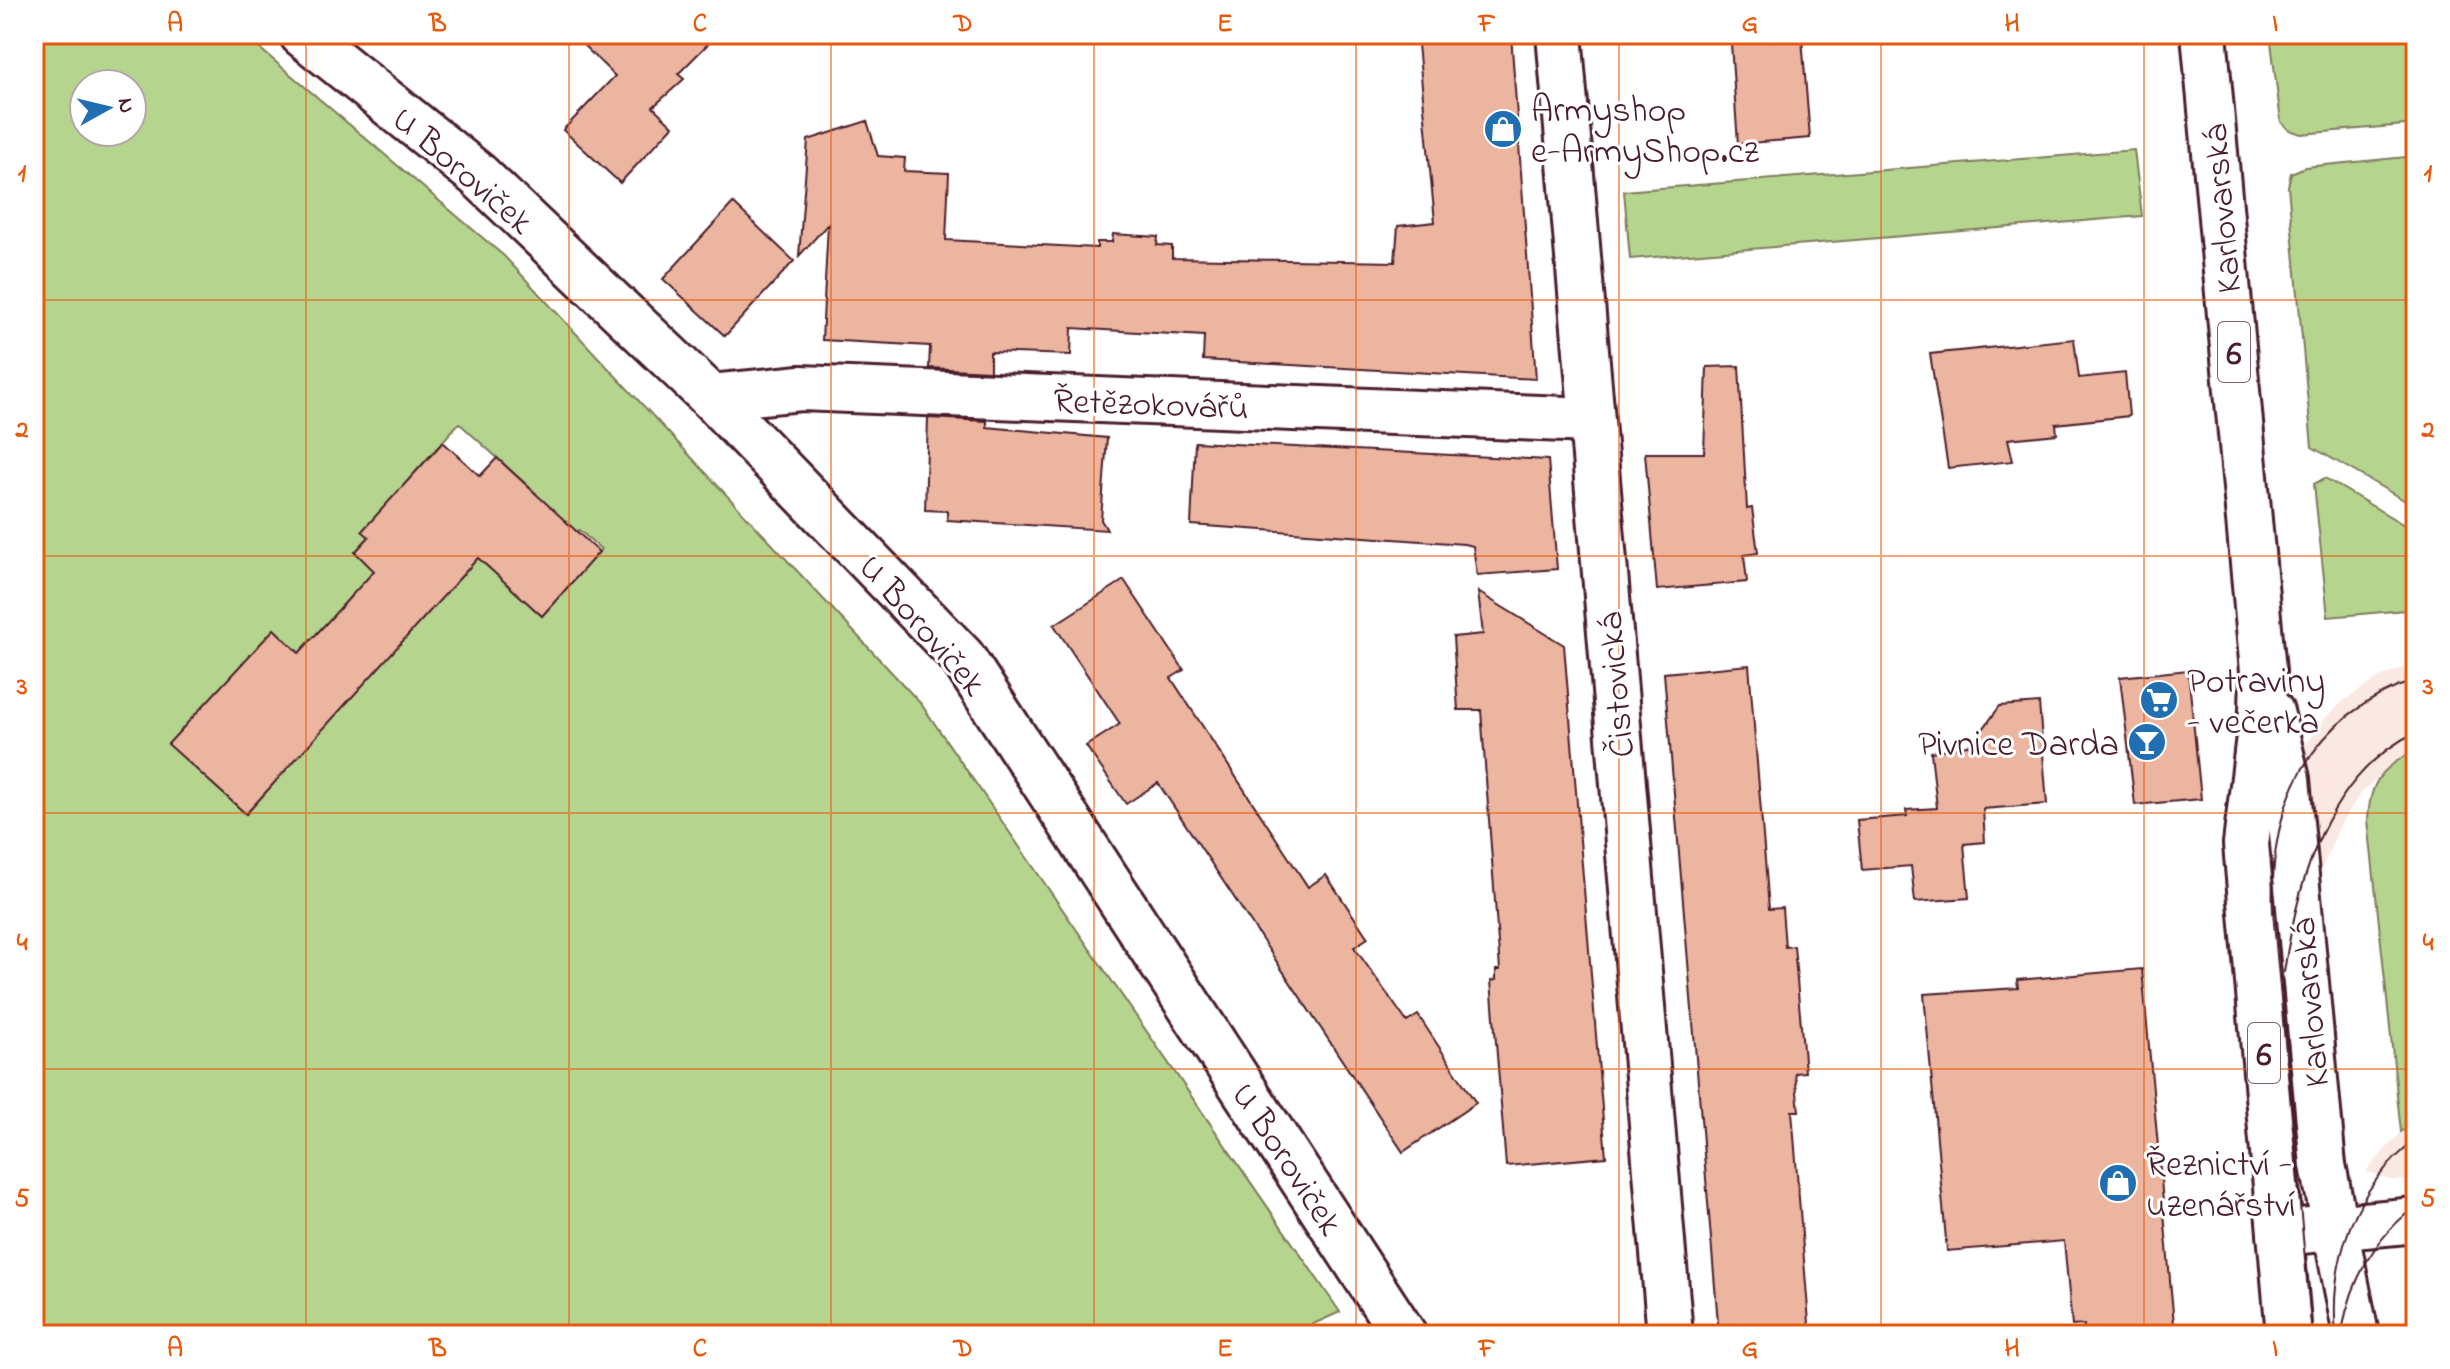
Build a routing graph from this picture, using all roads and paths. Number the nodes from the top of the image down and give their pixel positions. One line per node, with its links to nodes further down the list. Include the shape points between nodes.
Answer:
1 (302, 34): 4 (street, U Boroviček, via 478,175)
2 (1559, 34): 5 (street, Čistovická)
3 (2204, 34): 6 (street, Karlovarská / 6)
4 (711, 397): 5 (street, Řetězokovářů, via 801,388); 10 (street, U Boroviček, via 962,657)
5 (1591, 420): 11 (street, Čistovická)
6 (2263, 671): 8 (street, Karlovarská / 6, via 2287,779 2323,1165); 9 (street, Karlovarská / 6, via 2246,844)
7 (2416, 1220): 8 (street)
8 (2334, 1229): 9 (street); 13 (street, Karlovarská / 6)
9 (2280, 1233): 12 (street, Karlovarská / 6)
10 (1404, 1335)
11 (1670, 1335)
12 (2289, 1335)
13 (2356, 1335)

